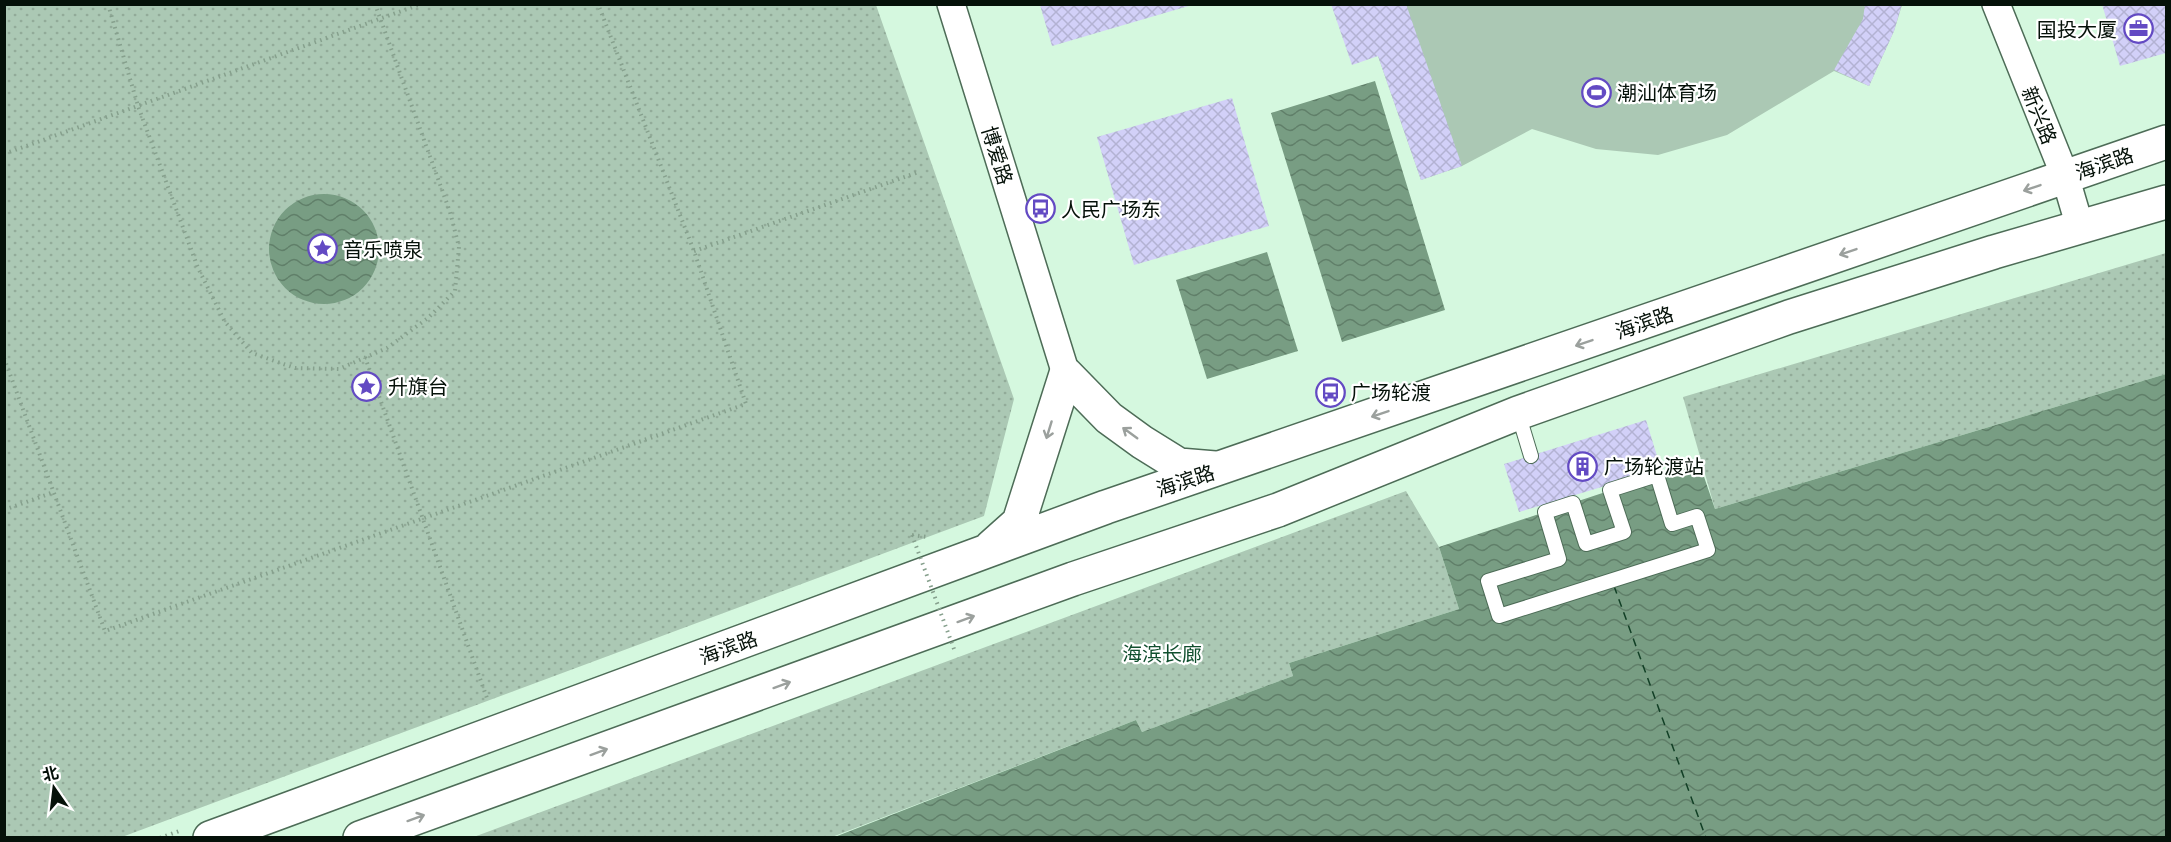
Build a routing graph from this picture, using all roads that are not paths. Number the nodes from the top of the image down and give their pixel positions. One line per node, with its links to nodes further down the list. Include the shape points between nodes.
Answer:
1 (951, 4): 7 (street, 博爱路)
2 (1996, 4): 4 (street, 新兴路)
3 (2166, 142): 4 (main road, 海滨路)
4 (2065, 176): 6 (street, 新兴路); 10 (main road, 海滨路, one-way to 10)
5 (2166, 202): 6 (main road)
6 (2080, 227): 8 (main road, via 1789,316)
7 (1066, 374): 10 (main road, one-way to 7, via 1179,465 1109,418); 12 (main road, one-way to 12, via 1018,522)
8 (1518, 413): 9 (lane); 14 (main road, one-way to 8, via 1073,579 1278,510)
9 (1531, 456)
10 (1220, 469): 12 (main road, 海滨路)
11 (1628, 482): 11 (lane, via 1610,490 1623,532 1586,544 1573,503 1545,512 1559,559 1488,581 1498,616 1708,550 1697,516 1672,524 1657,475)
12 (987, 551): 13 (main road, 海滨路)
13 (210, 837)
14 (360, 837)

